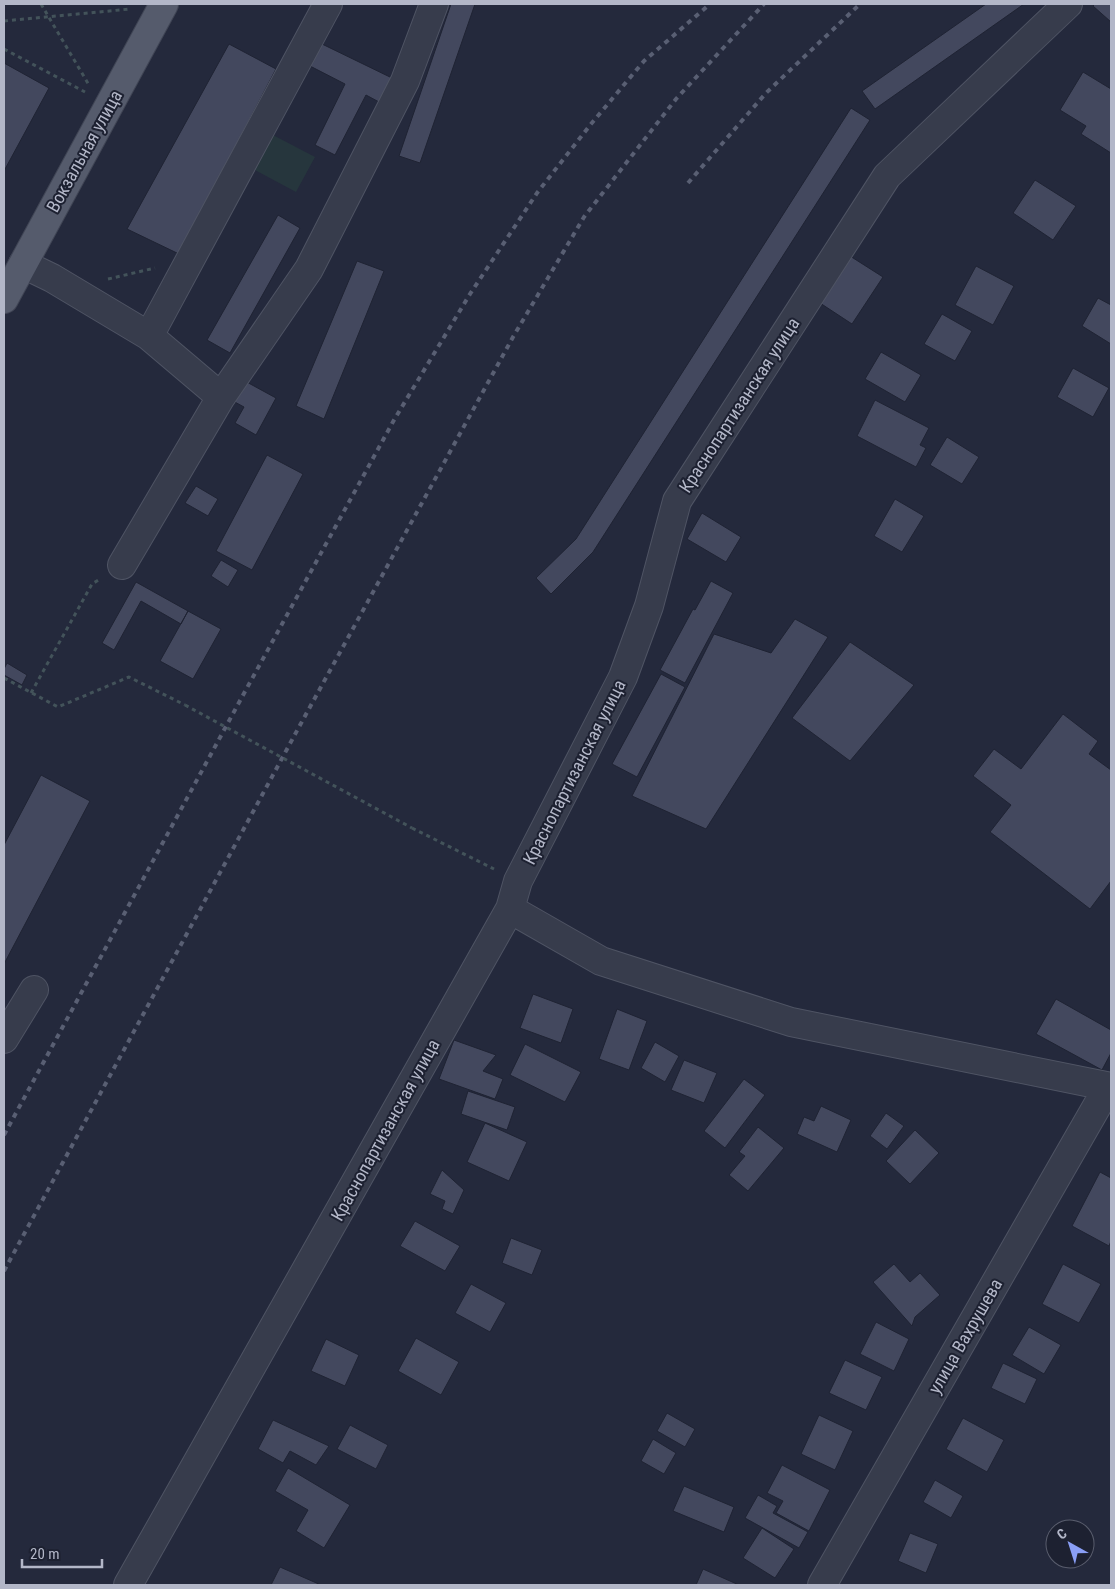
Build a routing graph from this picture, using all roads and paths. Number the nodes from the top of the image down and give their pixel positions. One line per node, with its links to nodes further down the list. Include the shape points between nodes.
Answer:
1 (41, 4): 7 (path)
2 (164, 4): 11 (main road, Вокзальная улица)
3 (328, 4): 10 (street)
4 (434, 4): 15 (street, via 405,81 309,269)
5 (1068, 4): 20 (street, Краснопартизанская улица, via 887,176 677,501 649,606 623,678 518,881)
6 (137, 9): 7 (path)
7 (48, 17): 8 (path); 9 (path, via 91,93)
8 (4, 21)
9 (4, 50)
10 (190, 259): 12 (path); 14 (street)
11 (23, 264): 12 (street); 13 (main road, Вокзальная улица)
12 (70, 289): 14 (street)
13 (4, 299)
14 (149, 336): 15 (street)
15 (221, 397): 16 (street)
16 (122, 565): 18 (path, via 92,584)
17 (4, 678): 18 (path)
18 (31, 693): 19 (path, bridge, via 58,707 129,676)
19 (470, 858)
20 (510, 909): 23 (street, via 601,961 790,1022); 24 (street, Краснопартизанская улица)
21 (34, 990): 22 (street)
22 (4, 1039)
23 (1110, 1087): 25 (street, улица Вахрушева)
24 (128, 1585)
25 (822, 1585)

